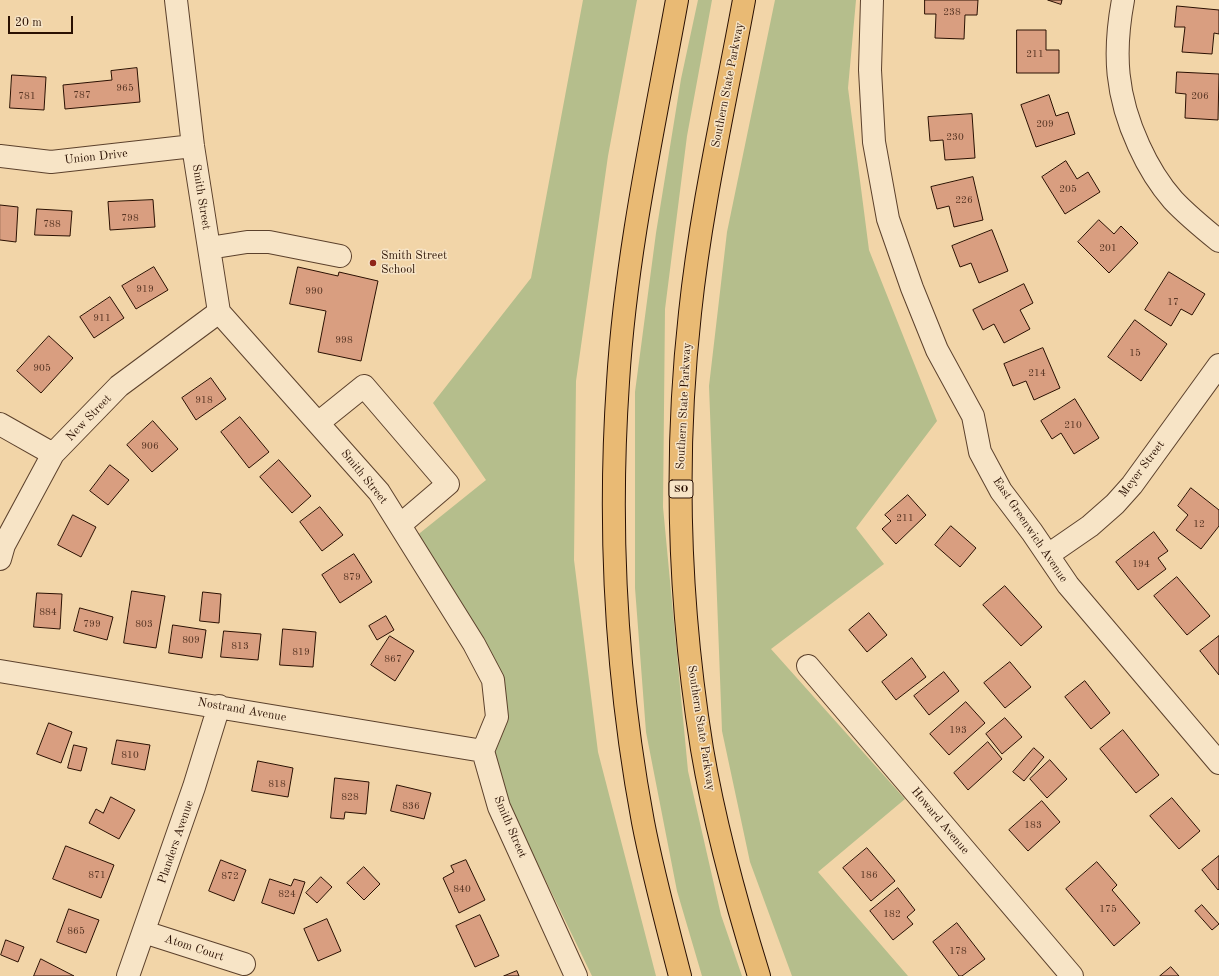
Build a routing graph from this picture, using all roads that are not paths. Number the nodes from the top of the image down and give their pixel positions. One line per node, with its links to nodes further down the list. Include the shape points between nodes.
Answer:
1 (176, 0): 6 (street, Smith Street)
2 (677, 0): 28 (highway, via 642,190 625,301 618,380 614,520 617,622 634,764 649,851)
3 (744, 0): 29 (highway, Southern State Parkway / SO, via 707,195 690,314 682,434 682,508 688,627 703,751 728,869)
4 (872, 0): 17 (street, East Greenwich Avenue, via 870,70 874,142 888,219 937,350 973,416 980,452 1001,491)
5 (1123, 0): 8 (street, via 1118,24 1116,60 1128,122 1150,170 1191,218)
6 (193, 146): 7 (street, Union Drive, via 51,162); 9 (street, Smith Street)
7 (0, 156)
8 (1219, 241)
9 (209, 248): 10 (street, via 247,242 270,242); 11 (street, Smith Street)
10 (340, 256)
11 (218, 312): 13 (street, Smith Street); 15 (street, New Street, via 119,386)
12 (1219, 364): 17 (street, Meyer Street, via 1132,485 1090,526)
13 (318, 423): 16 (street, Smith Street, via 379,492); 16 (street, via 364,386 448,484)
14 (0, 424): 15 (street)
15 (53, 454): 18 (street, New Street, via 4,545)
16 (400, 524): 22 (street, Smith Street, via 474,644 493,680 497,717)
17 (1048, 556): 23 (street, East Greenwich Avenue, via 1068,585)
18 (0, 559)
19 (808, 666): 30 (street, Howard Avenue)
20 (0, 671): 21 (street, Nostrand Avenue)
21 (219, 706): 22 (street, Nostrand Avenue); 24 (street, Planders Avenue)
22 (483, 751): 27 (street, Smith Street, via 499,807)
23 (1219, 763)
24 (144, 932): 25 (street, Atom Court); 26 (street, Planders Avenue)
25 (244, 964)
26 (128, 976)
27 (576, 976)
28 (680, 976)
29 (758, 976)
30 (1072, 976)

